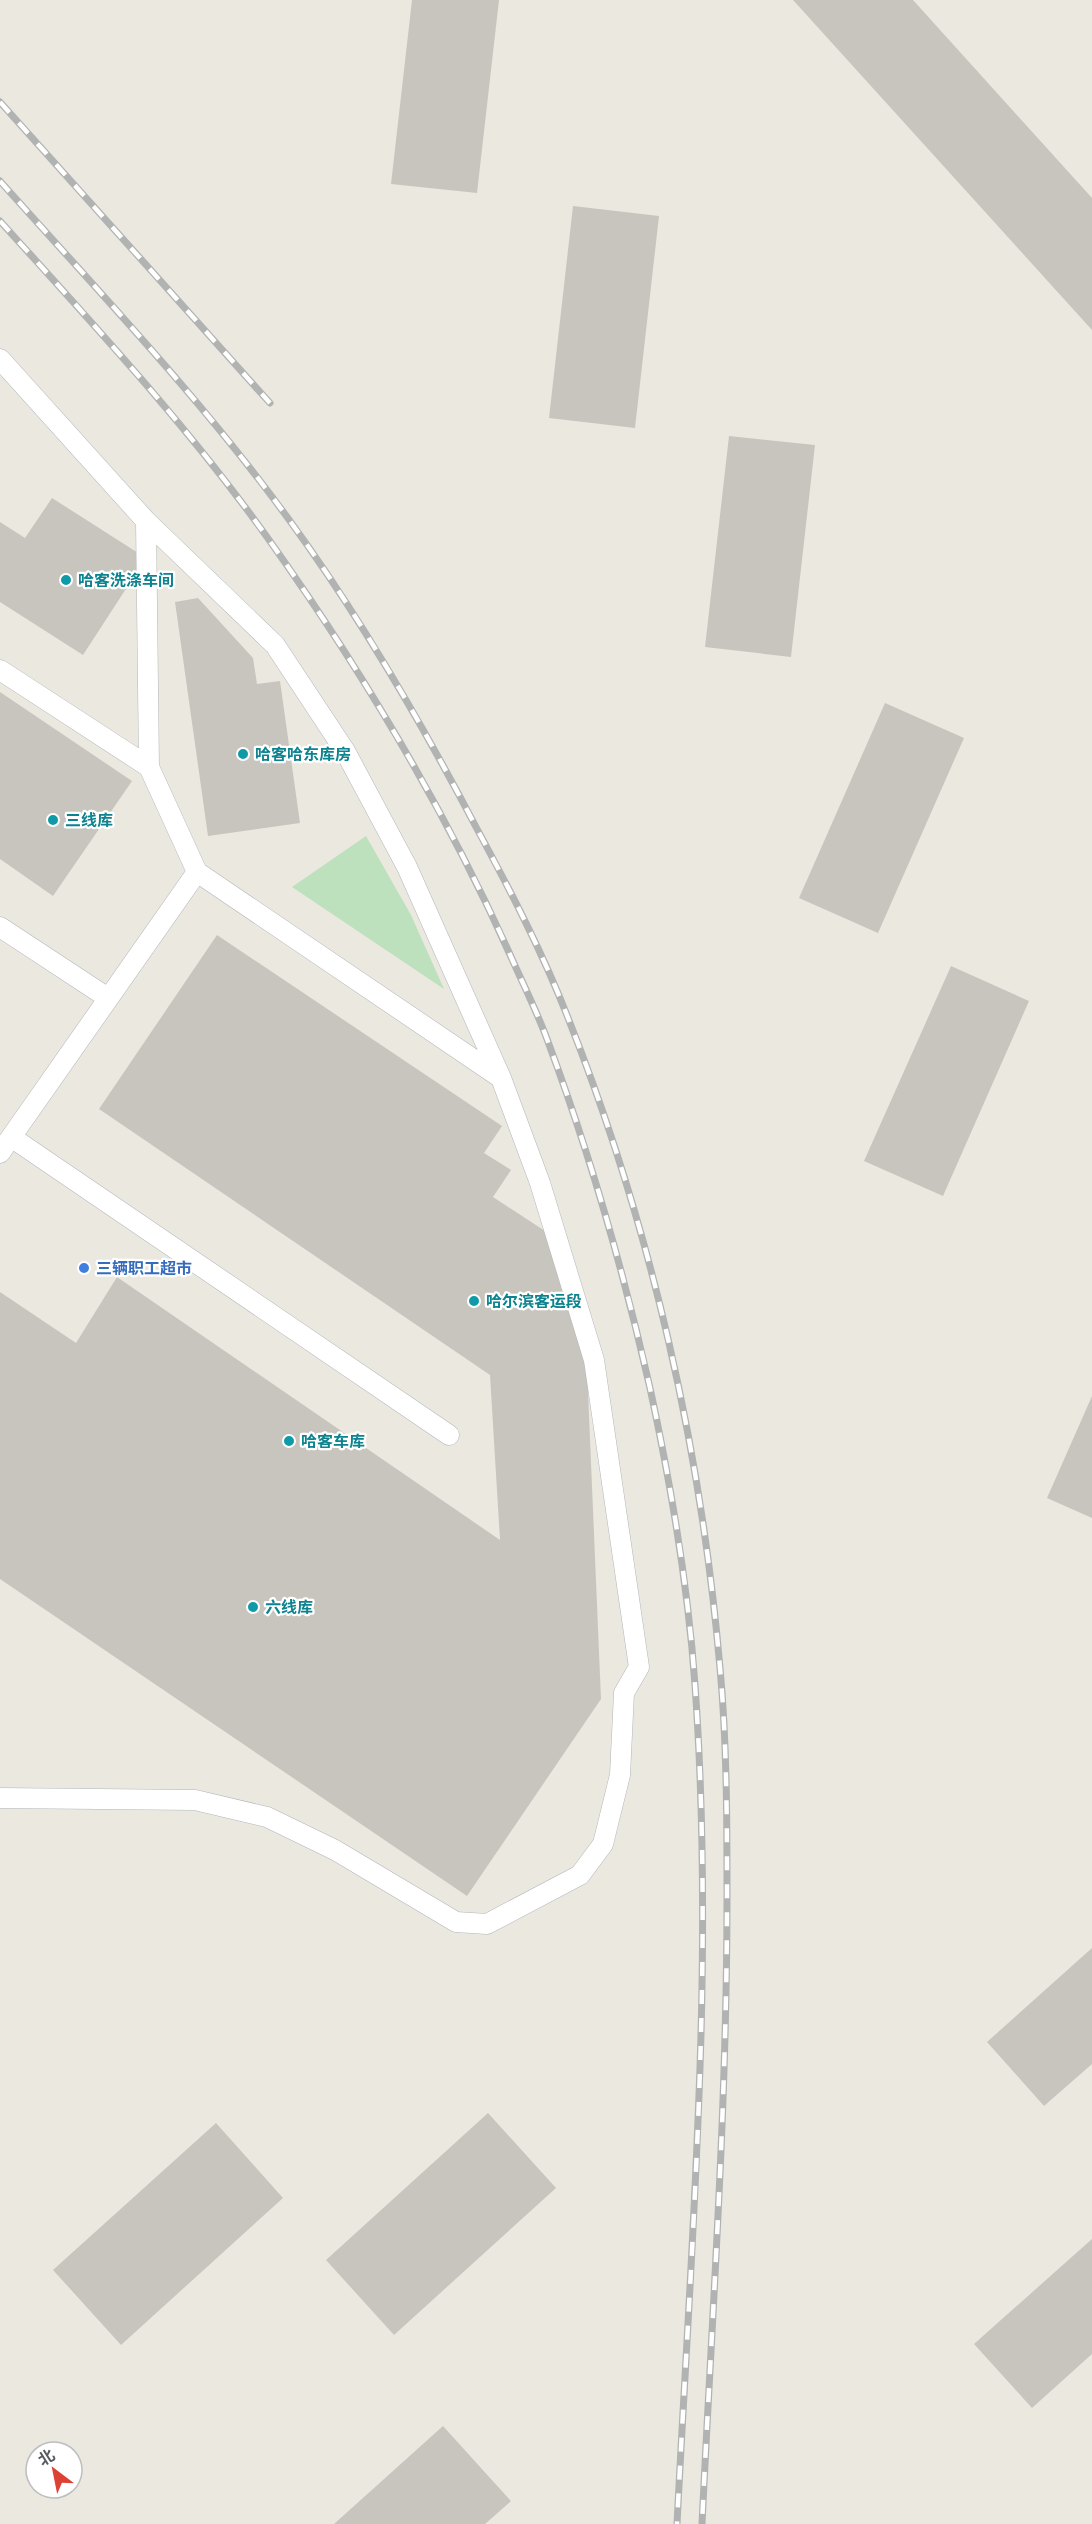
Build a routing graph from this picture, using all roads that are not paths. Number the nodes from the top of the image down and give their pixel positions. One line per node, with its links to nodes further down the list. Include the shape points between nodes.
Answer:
1 (0, 359): 2 (lane)
2 (146, 521): 4 (lane); 8 (lane, via 274,645 345,751 407,867)
3 (0, 670): 4 (lane)
4 (149, 768): 5 (lane)
5 (197, 872): 7 (lane); 8 (lane)
6 (0, 927): 7 (lane)
7 (108, 998): 9 (lane)
8 (501, 1078): 11 (lane, via 540,1184 594,1360 639,1667 624,1693 620,1775 603,1844 580,1875 487,1924 456,1922 335,1850 267,1817 195,1800)
9 (5, 1145): 10 (lane)
10 (449, 1435)
11 (0, 1798)

